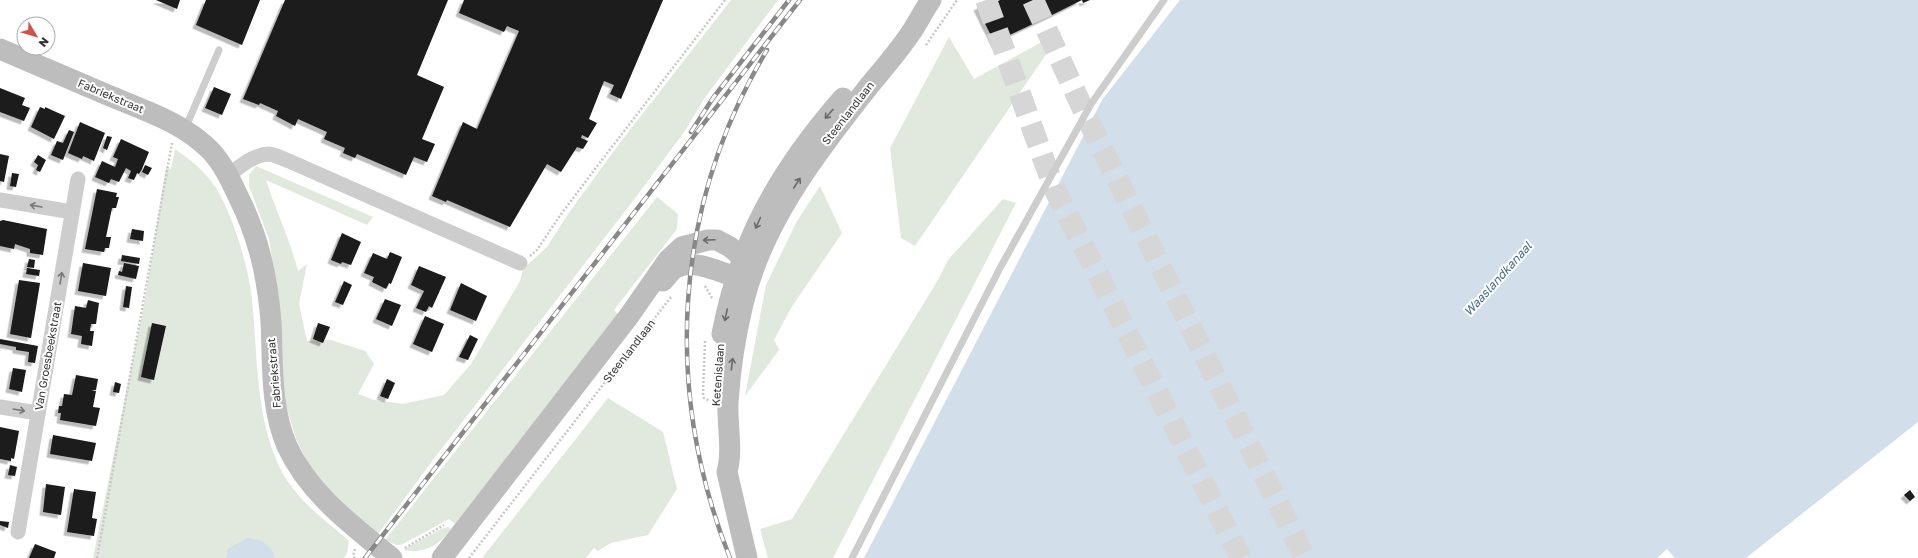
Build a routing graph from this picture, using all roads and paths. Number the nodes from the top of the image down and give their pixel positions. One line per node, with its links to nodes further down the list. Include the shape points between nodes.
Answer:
1 (725, 0): 13 (path, via 590,175 537,250)
2 (957, 0): 5 (path)
3 (1164, 0): 30 (lane, via 1088,111 1000,268)
4 (926, 7): 14 (main road, Steenlandlaan, via 911,33 840,122 794,187 760,251)
5 (924, 47)
6 (0, 49): 8 (main road, Fabriekstraat)
7 (219, 50): 8 (lane)
8 (180, 127): 9 (main road, Fabriekstraat, via 212,152); 25 (path)
9 (228, 176): 13 (street, via 254,158 268,154); 26 (main road, Fabriekstraat, via 256,234 266,273 276,409 287,446 302,473 319,495)
10 (78, 179): 12 (street, Van Groesbeekstraat)
11 (0, 200): 12 (street, one-way to 11)
12 (72, 212): 22 (street, Van Groesbeekstraat, one-way to 12)
13 (520, 263)
14 (743, 272): 18 (main road, Steenlandlaan, via 698,265 675,268); 18 (main road, Steenlandlaan, one-way to 18, via 717,240 701,241 682,247 668,260); 20 (main road, Ketenislaan, one-way to 20, via 729,301 721,340); 23 (main road, Ketenislaan, one-way to 14, via 730,460 730,380)
15 (701, 283): 17 (path, via 710,292)
16 (675, 292): 28 (path, Steenlandlaan)
17 (712, 305)
18 (629, 316): 27 (main road, Steenlandlaan)
19 (706, 333): 20 (path, via 703,394 706,400)
20 (716, 403): 23 (main road, Ketenislaan, via 718,448 721,466)
21 (0, 407): 22 (street, one-way to 22)
22 (38, 413): 24 (street, Van Groesbeekstraat)
23 (726, 472): 29 (main road, Ketenislaan)
24 (18, 532)
25 (97, 558)
26 (392, 558)
27 (442, 558)
28 (469, 558)
29 (747, 558)
30 (852, 558)

